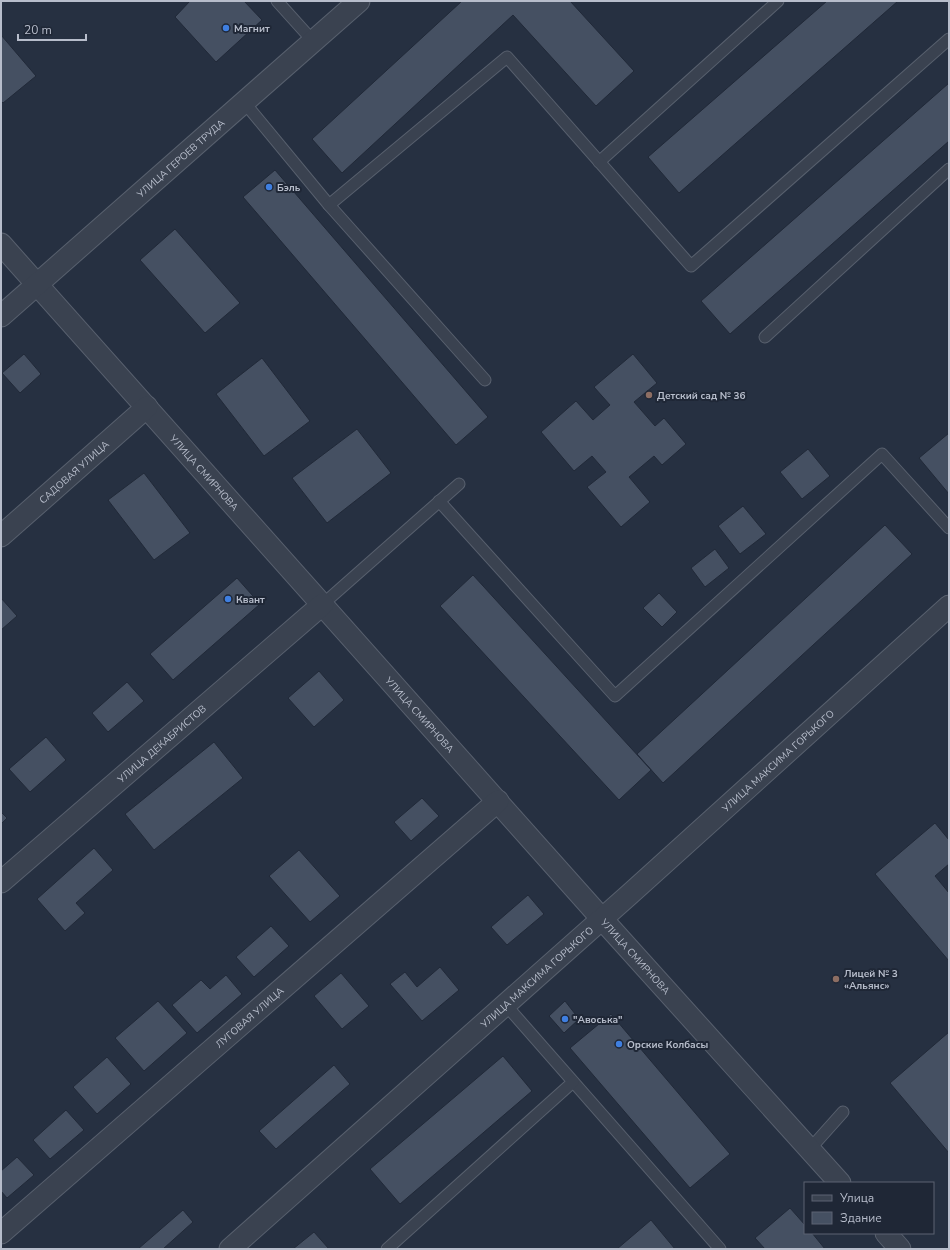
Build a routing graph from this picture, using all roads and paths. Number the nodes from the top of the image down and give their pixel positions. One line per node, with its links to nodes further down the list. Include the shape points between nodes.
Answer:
1 (278, 1): 5 (lane)
2 (359, 1): 5 (street, УЛИЦА ГЕРОЕВ ТРУДА)
3 (778, 1): 7 (lane)
4 (949, 39): 7 (lane, via 691,266)
5 (313, 41): 6 (street, УЛИЦА ГЕРОЕВ ТРУДА)
6 (244, 102): 9 (lane); 11 (street, УЛИЦА ГЕРОЕВ ТРУДА)
7 (599, 162): 9 (lane, via 507,58)
8 (949, 168): 13 (lane)
9 (329, 205): 14 (lane)
10 (1, 244): 11 (street, УЛИЦА СМИРНОВА)
11 (37, 284): 12 (street, УЛИЦА ГЕРОЕВ ТРУДА); 15 (street, УЛИЦА СМИРНОВА)
12 (1, 316)
13 (764, 337)
14 (485, 380)
15 (147, 407): 19 (street, САДОВАЯ УЛИЦА); 20 (street, УЛИЦА СМИРНОВА)
16 (459, 484): 17 (lane)
17 (439, 501): 18 (lane, via 616,696 882,454); 20 (lane)
18 (949, 528)
19 (1, 536)
20 (323, 604): 22 (street, УЛИЦА СМИРНОВА); 23 (street, УЛИЦА ДЕКАБРИСТОВ)
21 (949, 606): 24 (street, УЛИЦА МАКСИМА ГОРЬКОГО)
22 (498, 801): 24 (street, УЛИЦА СМИРНОВА); 30 (street, ЛУГОВАЯ УЛИЦА)
23 (1, 882)
24 (602, 919): 25 (street, УЛИЦА МАКСИМА ГОРЬКОГО); 28 (street, УЛИЦА СМИРНОВА)
25 (505, 1004): 26 (lane); 32 (street, УЛИЦА МАКСИМА ГОРЬКОГО)
26 (573, 1082): 33 (lane); 34 (lane)
27 (843, 1112): 28 (lane)
28 (810, 1149): 29 (street, УЛИЦА СМИРНОВА)
29 (839, 1182)
30 (1, 1234)
31 (887, 1234): 35 (street)
32 (230, 1249)
33 (387, 1249)
34 (720, 1249)
35 (900, 1249)

